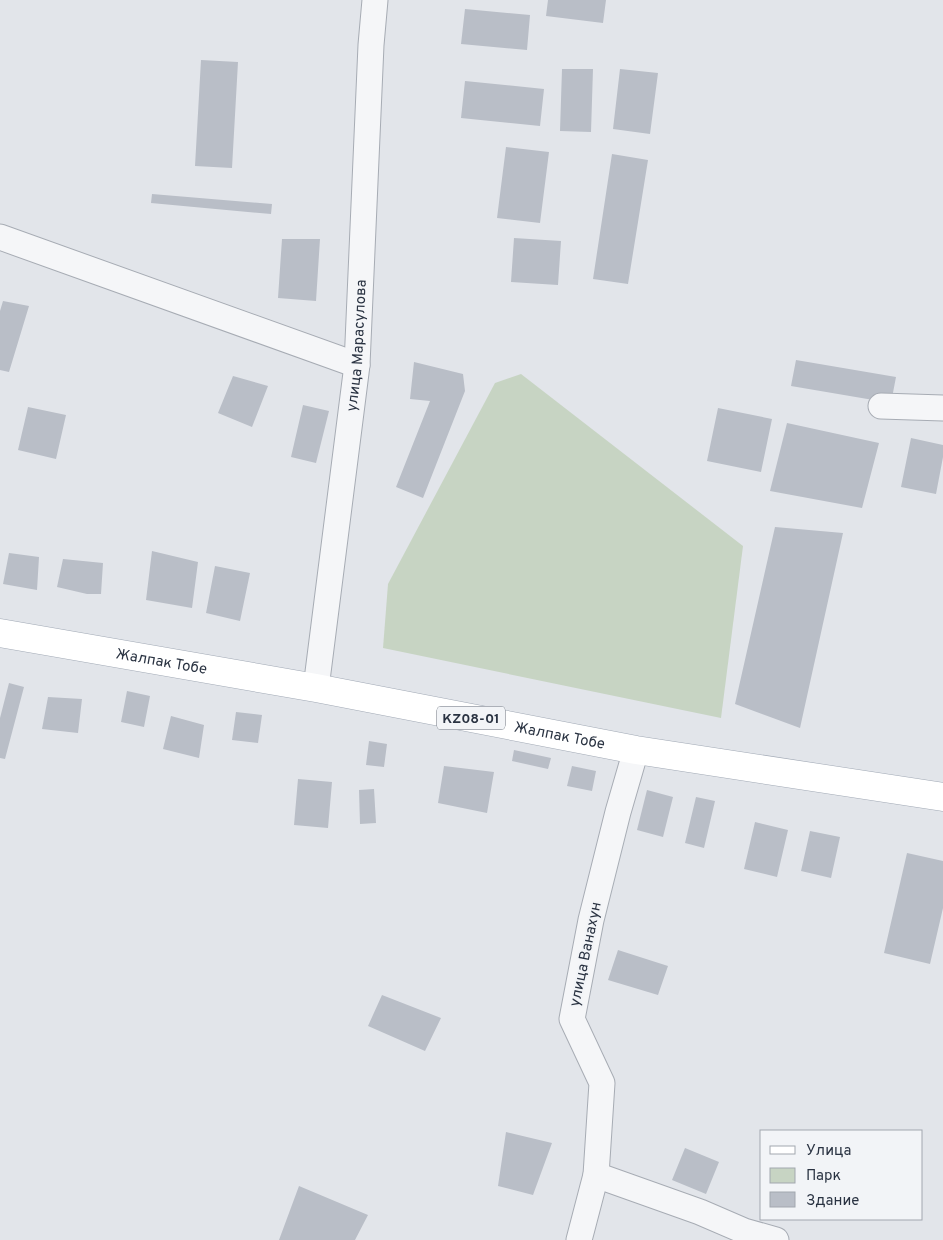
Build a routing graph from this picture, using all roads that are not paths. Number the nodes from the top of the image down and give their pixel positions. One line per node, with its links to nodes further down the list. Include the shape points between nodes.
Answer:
1 (375, 0): 3 (street, улица Марасулова)
2 (0, 237): 3 (street)
3 (357, 364): 7 (street, улица Марасулова)
4 (881, 406): 5 (street)
5 (943, 408)
6 (0, 633): 7 (main road, Жалпак Тобе / KZ08-01)
7 (316, 688): 8 (main road, Жалпак Тобе / KZ08-01)
8 (636, 750): 9 (main road, Жалпак Тобе / KZ08-01); 10 (street, улица Ванахун, via 591,920 572,1019 602,1082)
9 (943, 796)
10 (596, 1175): 11 (street, улица Ванахун); 12 (street)
11 (578, 1240)
12 (776, 1240)

